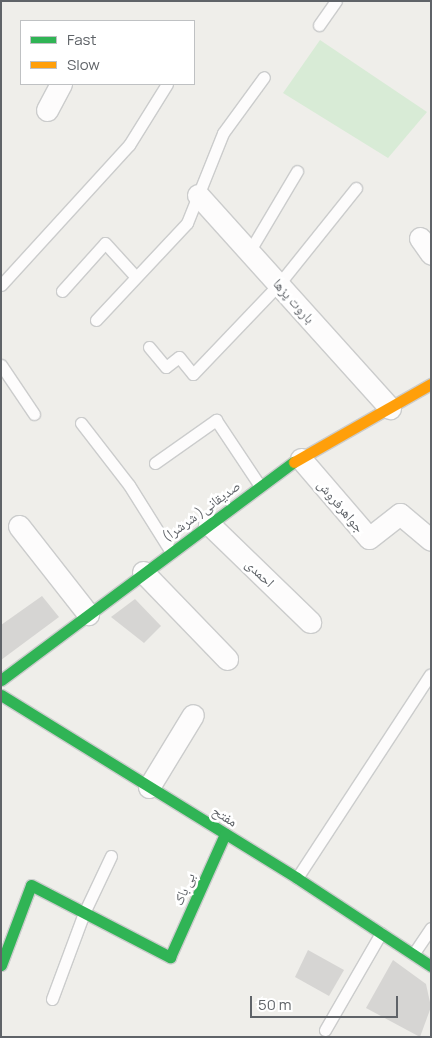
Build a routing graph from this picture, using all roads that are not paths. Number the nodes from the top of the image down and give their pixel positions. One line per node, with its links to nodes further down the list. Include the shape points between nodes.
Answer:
1 (336, 1): 2 (lane)
2 (319, 25)
3 (264, 77): 9 (lane, via 223,133)
4 (60, 85): 6 (street)
5 (166, 85): 13 (lane, via 130,145)
6 (47, 110)
7 (297, 171): 10 (lane)
8 (356, 188): 12 (lane)
9 (198, 195): 10 (street, باروت پزها); 11 (lane, via 187,223)
10 (249, 252): 12 (street, باروت پزها)
11 (135, 276): 14 (lane, via 105,243); 15 (lane)
12 (278, 284): 16 (lane, via 194,374 179,357 166,367); 19 (street, باروت پزها)
13 (1, 285)
14 (62, 291)
15 (96, 320)
16 (149, 347)
17 (1, 365): 20 (lane)
18 (431, 384): 19 (street, (شرشرا )صدیقانی)
19 (390, 408): 22 (street, (شرشرا )صدیقانی)
20 (34, 414)
21 (81, 423): 28 (lane, via 128,485)
22 (301, 459): 24 (street, (شرشرا )صدیقانی); 27 (street, جواهرفروش, via 368,538 400,514)
23 (154, 463): 24 (lane, via 216,420)
24 (260, 486): 25 (street, (شرشرا )صدیقانی)
25 (209, 524): 28 (street, (شرشرا )صدیقانی); 31 (street, احمدی)
26 (20, 526): 30 (street)
27 (431, 540)
28 (171, 552): 29 (street, (شرشرا )صدیقانی)
29 (143, 572): 30 (street, (شرشرا )صدیقانی); 32 (street)
30 (88, 614): 34 (street, (شرشرا )صدیقانی)
31 (310, 622)
32 (228, 660)
33 (430, 675): 40 (lane)
34 (1, 680)
35 (1, 695): 37 (street, مفتح)
36 (194, 716): 37 (street)
37 (149, 787): 38 (street, مفتح)
38 (225, 834): 40 (street, مفتح); 41 (street, بی باک, via 170,957)
39 (112, 856): 41 (lane)
40 (297, 878): 43 (street, مفتح)
41 (84, 913): 45 (street, via 30,885); 47 (lane)
42 (431, 928): 44 (lane)
43 (381, 933): 44 (street, مفتح); 48 (lane)
44 (414, 953): 46 (street, مفتح)
45 (1, 965)
46 (431, 966)
47 (52, 999)
48 (325, 1030)

